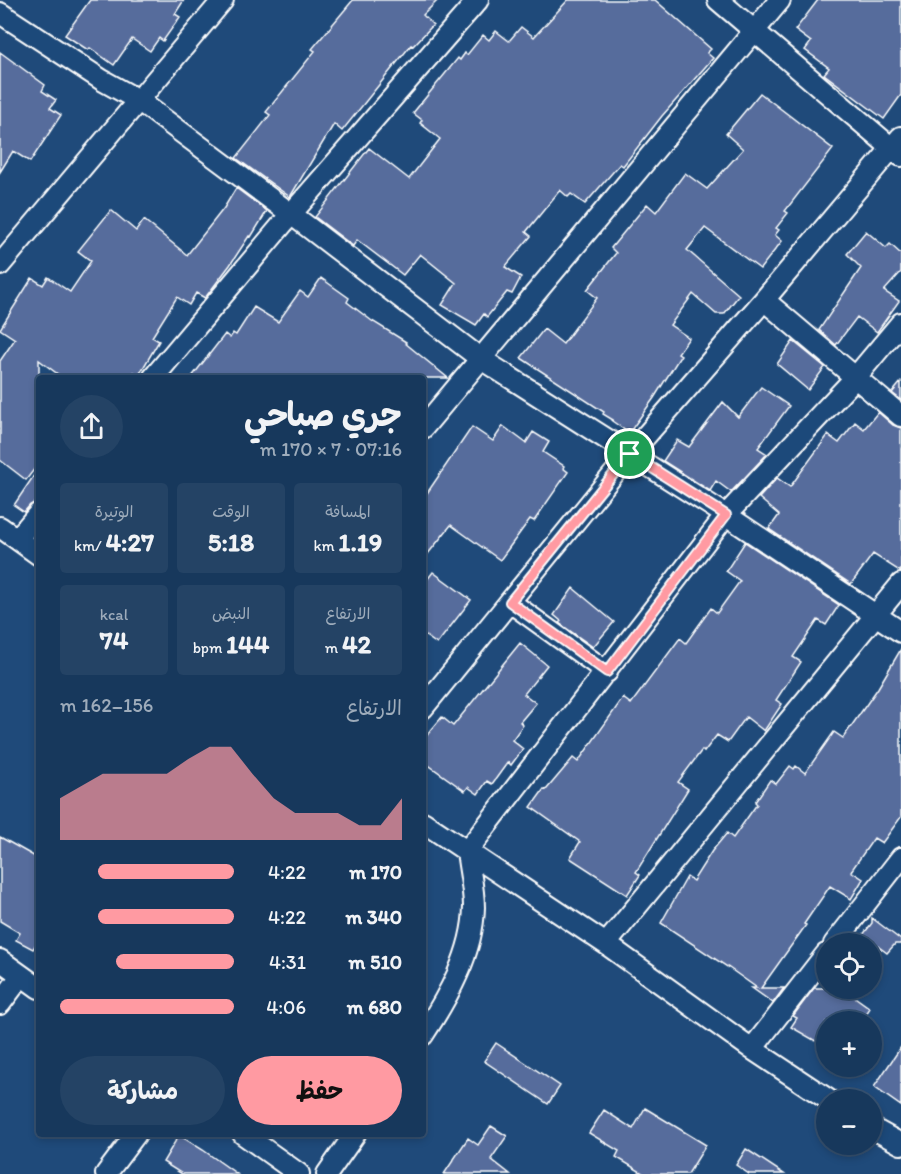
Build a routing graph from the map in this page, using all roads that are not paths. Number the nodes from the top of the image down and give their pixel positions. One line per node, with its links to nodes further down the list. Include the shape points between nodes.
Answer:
1 (223, 0): 7 (street)
2 (478, 0): 9 (street)
3 (718, 0): 6 (street)
4 (780, 0): 6 (street)
5 (0, 13): 7 (street)
6 (754, 29): 8 (street); 13 (street)
7 (138, 100): 9 (street); 10 (street)
8 (898, 147): 11 (street)
9 (291, 214): 13 (street); 14 (street)
10 (0, 265)
11 (765, 300): 15 (street); 18 (street)
12 (901, 323): 15 (street)
13 (481, 359): 17 (street); 18 (street)
14 (156, 375)
15 (855, 378): 16 (street); 19 (street)
16 (901, 416)
17 (426, 424)
18 (630, 454): 19 (street); 25 (street)
19 (726, 515): 26 (street); 28 (street)
20 (36, 517): 22 (street)
21 (0, 527): 22 (street)
22 (17, 539): 23 (street)
23 (36, 553)
24 (901, 584): 26 (street)
25 (510, 602): 28 (street); 29 (street)
26 (876, 614): 27 (street); 34 (street)
27 (901, 633)
28 (607, 672): 31 (street)
29 (426, 704)
30 (426, 824): 31 (street)
31 (467, 851): 34 (street); 40 (street, via 474,906 468,946 443,1003)
32 (901, 858): 33 (street)
33 (843, 933)
34 (606, 944): 41 (street)
35 (0, 960): 37 (street)
36 (816, 967): 41 (street)
37 (21, 976): 38 (street); 39 (street)
38 (36, 986)
39 (0, 1004)
40 (426, 1030)
41 (752, 1049): 42 (street)
42 (816, 1092)
43 (882, 1134): 47 (street)
44 (134, 1137): 48 (street)
45 (247, 1137): 49 (street)
46 (353, 1137): 50 (street)
47 (901, 1144)
48 (106, 1174)
49 (299, 1174)
50 (327, 1174)

